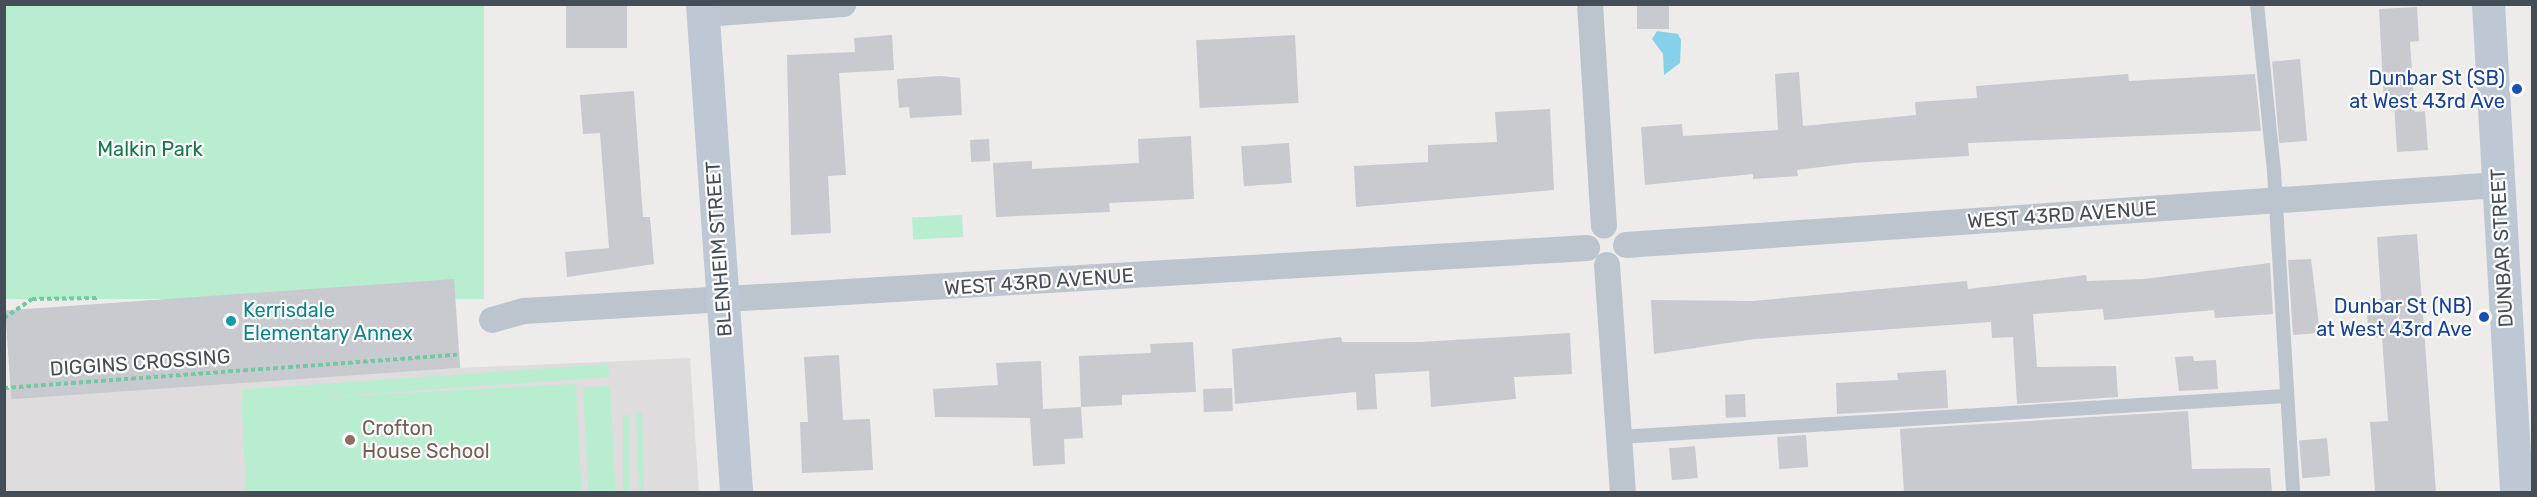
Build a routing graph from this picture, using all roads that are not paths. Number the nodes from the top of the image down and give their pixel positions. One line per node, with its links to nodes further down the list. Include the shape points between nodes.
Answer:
1 (844, 4): 5 (street)
2 (1590, 4): 8 (street)
3 (2257, 4): 7 (lane)
4 (2488, 4): 6 (main road, DUNBAR STREET)
5 (703, 9): 12 (main road, BLENHEIM STREET)
6 (2499, 185): 7 (street, WEST 43RD AVENUE); 19 (main road, DUNBAR STREET)
7 (2276, 201): 9 (street, WEST 43RD AVENUE); 14 (lane)
8 (1604, 226): 9 (street, via 1619,230); 10 (street, via 1591,233)
9 (1626, 245): 11 (street, via 1621,259)
10 (1587, 248): 11 (street, via 1593,260); 12 (street, WEST 43RD AVENUE)
11 (1607, 265): 15 (street)
12 (723, 302): 13 (street, WEST 43RD AVENUE, via 524,311); 16 (main road, BLENHEIM STREET)
13 (492, 320)
14 (2286, 396): 15 (lane); 18 (lane)
15 (1619, 437): 17 (street)
16 (736, 492)
17 (1623, 492)
18 (2293, 492)
19 (2516, 492)

